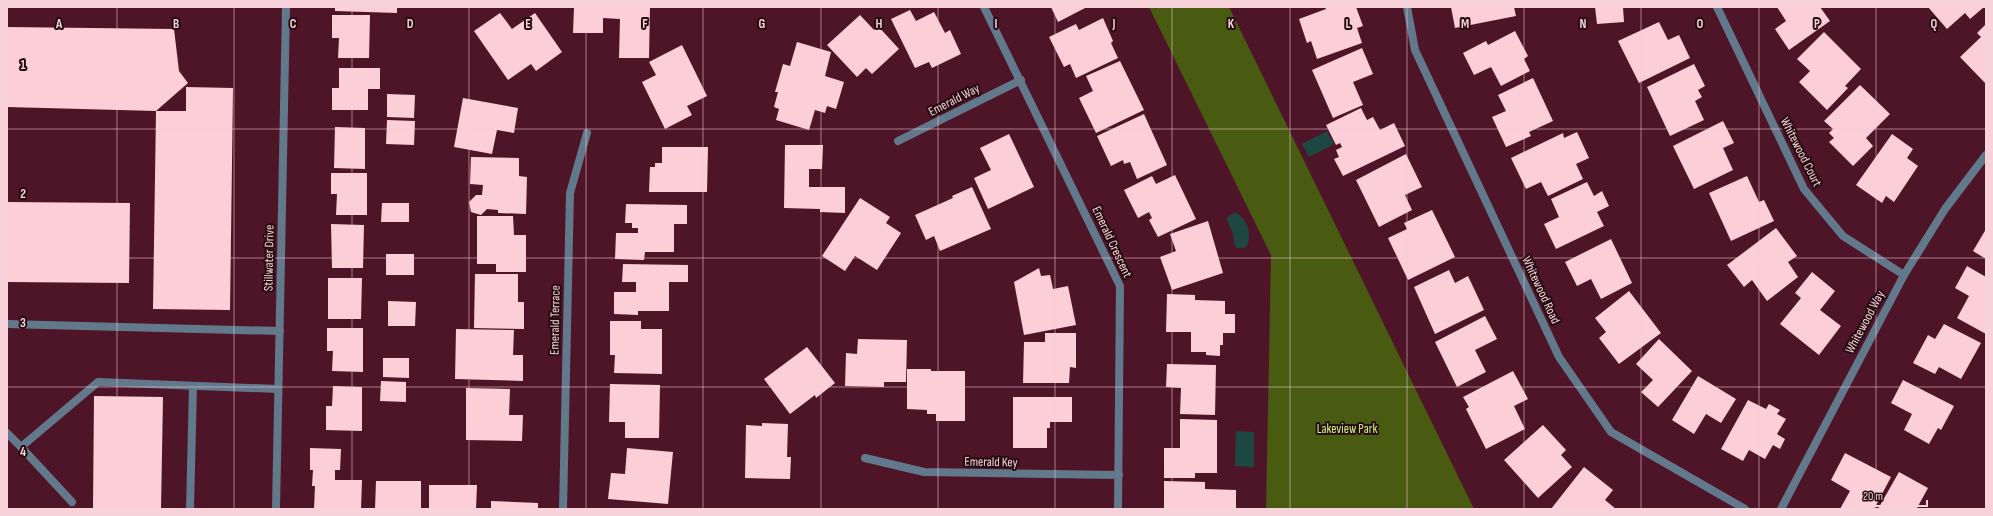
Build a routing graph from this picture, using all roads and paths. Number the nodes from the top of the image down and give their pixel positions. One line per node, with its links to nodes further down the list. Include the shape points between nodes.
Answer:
1 (286, 7): 11 (street, Stillwater Drive)
2 (984, 7): 5 (street, Emerald Crescent)
3 (1407, 7): 23 (street, Whitewood Road, via 1415,50 1559,357 1611,432)
4 (1716, 7): 9 (street, Whitewood Court, via 1804,189 1843,236)
5 (1021, 80): 7 (street, Emerald Way); 17 (street, Emerald Crescent, via 1120,286)
6 (587, 133): 21 (street, Emerald Terrace, via 570,192)
7 (898, 141)
8 (1986, 155): 9 (street, Whitewood Way, via 1945,209)
9 (1904, 276): 24 (street, Whitewood Way)
10 (7, 324): 11 (street)
11 (280, 331): 13 (street, Stillwater Drive)
12 (194, 386): 13 (street); 15 (street, via 98,382); 19 (street)
13 (278, 389): 20 (street, Stillwater Drive)
14 (7, 434): 15 (street)
15 (21, 447): 18 (street)
16 (865, 458): 17 (street, Emerald Key, via 924,472)
17 (1119, 475): 22 (street, Emerald Crescent)
18 (72, 502)
19 (190, 509)
20 (276, 509)
21 (563, 509)
22 (1118, 509)
23 (1745, 509)
24 (1781, 509)

